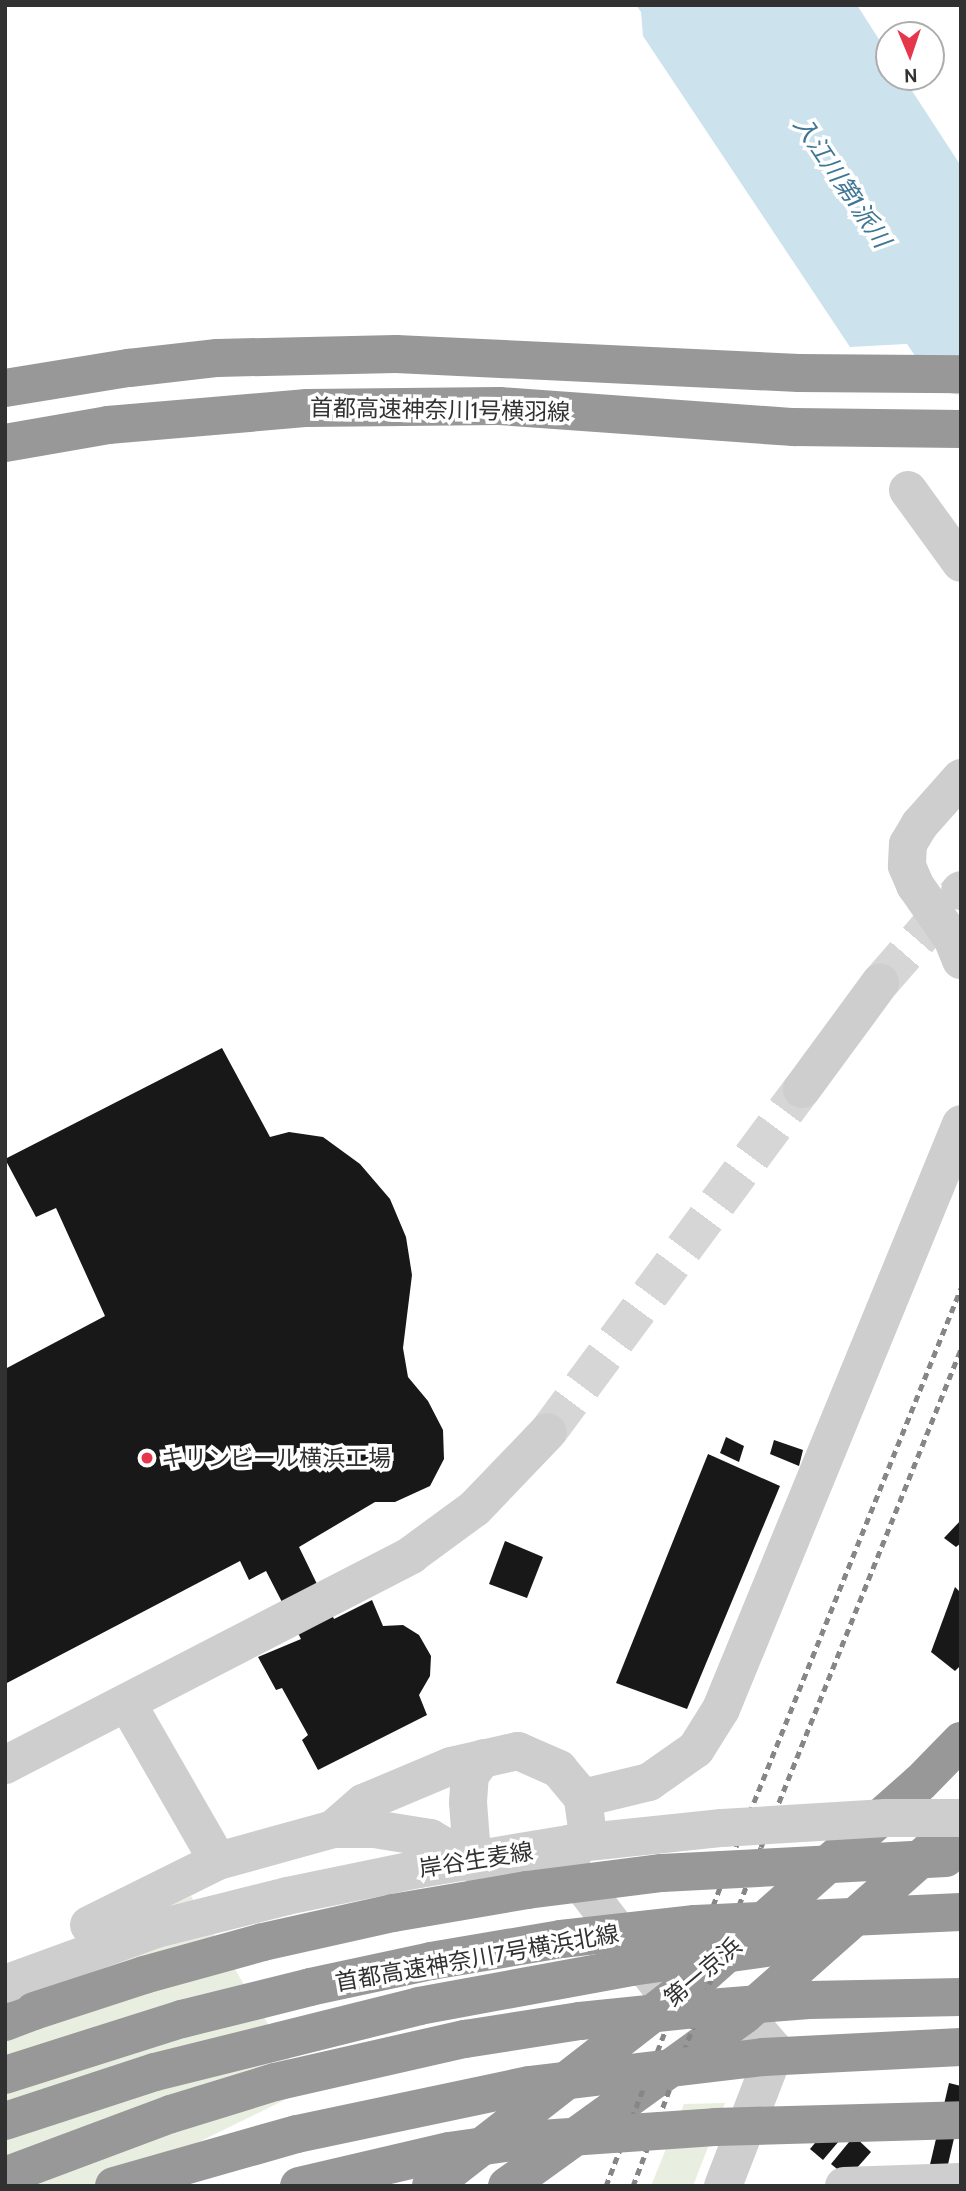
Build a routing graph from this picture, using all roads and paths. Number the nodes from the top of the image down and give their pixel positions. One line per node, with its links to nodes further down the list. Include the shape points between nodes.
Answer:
1 (961, 374): 2 (highway, via 799,373 383,354 217,358)
2 (5, 388)
3 (961, 429): 4 (highway, 首都高速神奈川1号横羽線, via 794,426 499,406 307,408 108,425)
4 (5, 443)
5 (908, 490): 6 (street)
6 (961, 563)
7 (961, 779): 8 (street, via 920,824 908,844 907,866)
8 (961, 960)
9 (880, 983): 10 (street)
10 (802, 1090)
11 (961, 1124): 17 (street, via 721,1709 696,1749 649,1783)
12 (548, 1432): 13 (street, via 475,1508 411,1555)
13 (127, 1703): 16 (street); 22 (street)
14 (961, 1741): 30 (highway, 第一京浜, via 920,1783)
15 (483, 1758): 17 (street, via 518,1751 559,1769); 20 (street, via 451,1766 363,1803); 24 (street, via 470,1775 468,1802 471,1842)
16 (5, 1765)
17 (583, 1798): 23 (street, via 587,1828)
18 (961, 1818): 28 (street, 岸谷生麦線, bridge, via 722,1828 569,1844 419,1868 156,1929)
19 (961, 1824): 31 (highway)
20 (332, 1829): 22 (street); 24 (street, via 374,1829 430,1838)
21 (961, 1857): 32 (highway, bridge, via 662,1873 393,1913 144,1975)
22 (218, 1861): 26 (street)
23 (567, 1865): 24 (street, via 538,1879 517,1881); 30 (street)
24 (482, 1868)
25 (961, 1912): 34 (highway, 首都高速神奈川7号横浜北線, bridge, via 695,1924 535,1943 418,1964 194,2015)
26 (89, 1926)
27 (961, 1930): 36 (highway, bridge, via 757,1948 419,2006 155,2072)
28 (5, 1984)
29 (961, 1997): 37 (highway, bridge, via 809,2000 697,2009 465,2039 223,2098)
30 (670, 1999): 41 (highway, 第一京浜)
31 (744, 2015): 42 (highway); 43 (street, via 775,2051)
32 (5, 2022)
33 (961, 2047): 39 (highway, bridge, via 762,2057 530,2085 309,2131)
34 (5, 2075)
35 (961, 2120): 40 (highway, bridge, via 702,2128 526,2140 449,2151)
36 (5, 2121)
37 (5, 2176)
38 (961, 2182): 44 (street)
39 (114, 2186)
40 (299, 2186)
41 (430, 2186)
42 (507, 2186)
43 (723, 2186)
44 (844, 2186)

